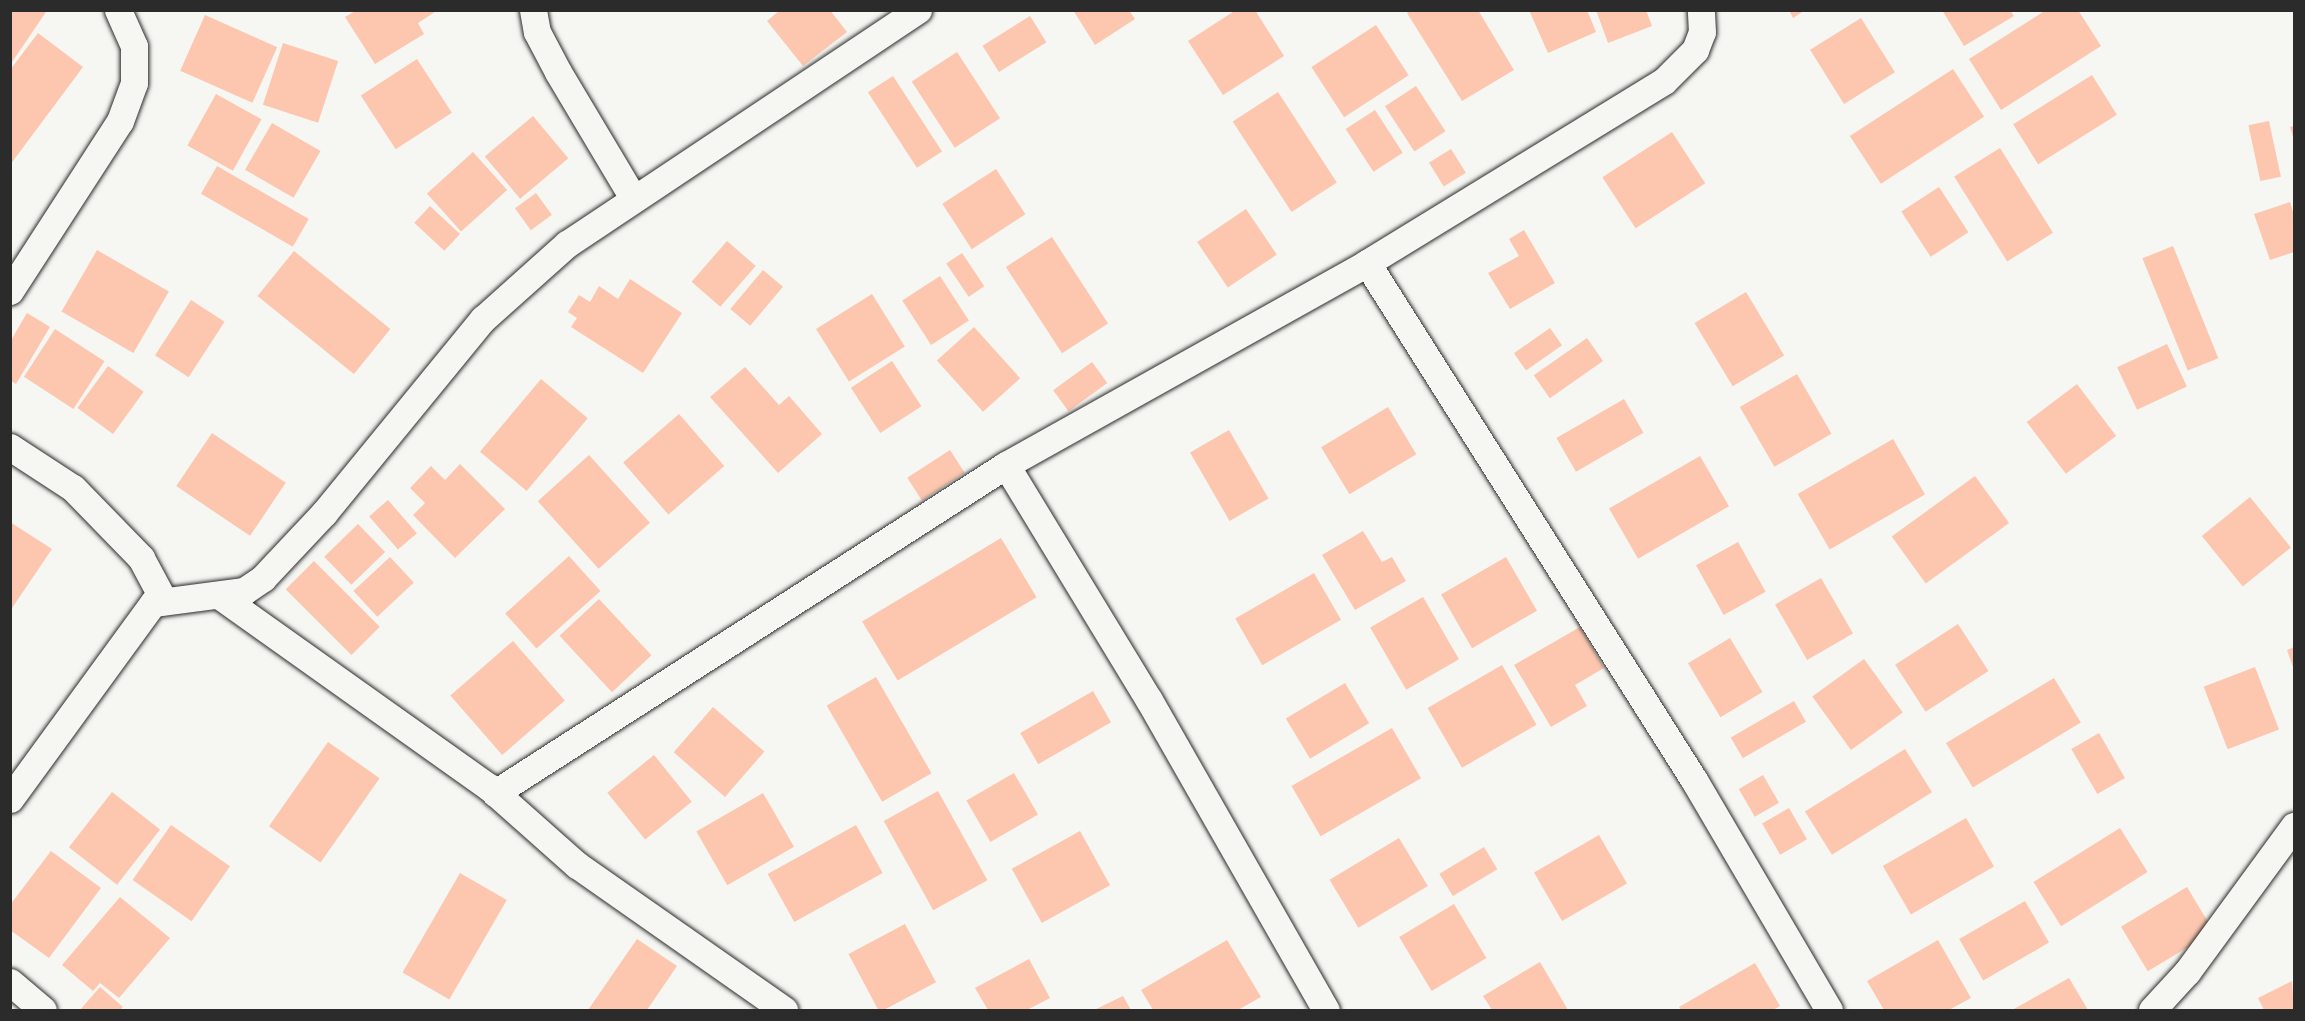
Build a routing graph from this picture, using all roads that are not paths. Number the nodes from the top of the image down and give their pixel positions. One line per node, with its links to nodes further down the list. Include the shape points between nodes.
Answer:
1 (118, 10): 7 (street, via 134,46 134,83 120,121)
2 (533, 10): 5 (street, via 537,32 558,72)
3 (918, 10): 5 (street)
4 (1701, 10): 6 (street, via 1702,32 1695,50 1664,81)
5 (633, 198): 10 (street, via 567,244 483,319 324,513 263,578 244,591)
6 (1367, 263): 9 (street); 19 (street, via 1682,760)
7 (10, 291)
8 (10, 447): 11 (street, via 73,488 141,558)
9 (1006, 465): 12 (street); 18 (street, via 1149,700)
10 (220, 596): 11 (street); 12 (street)
11 (164, 600): 13 (street, via 153,603 127,634)
12 (495, 793): 17 (street, via 576,865 726,974)
13 (10, 799)
14 (2295, 826): 20 (street, via 2187,972)
15 (10, 982): 16 (street)
16 (43, 1011)
17 (784, 1011)
18 (1326, 1011)
19 (1829, 1011)
20 (2152, 1011)

